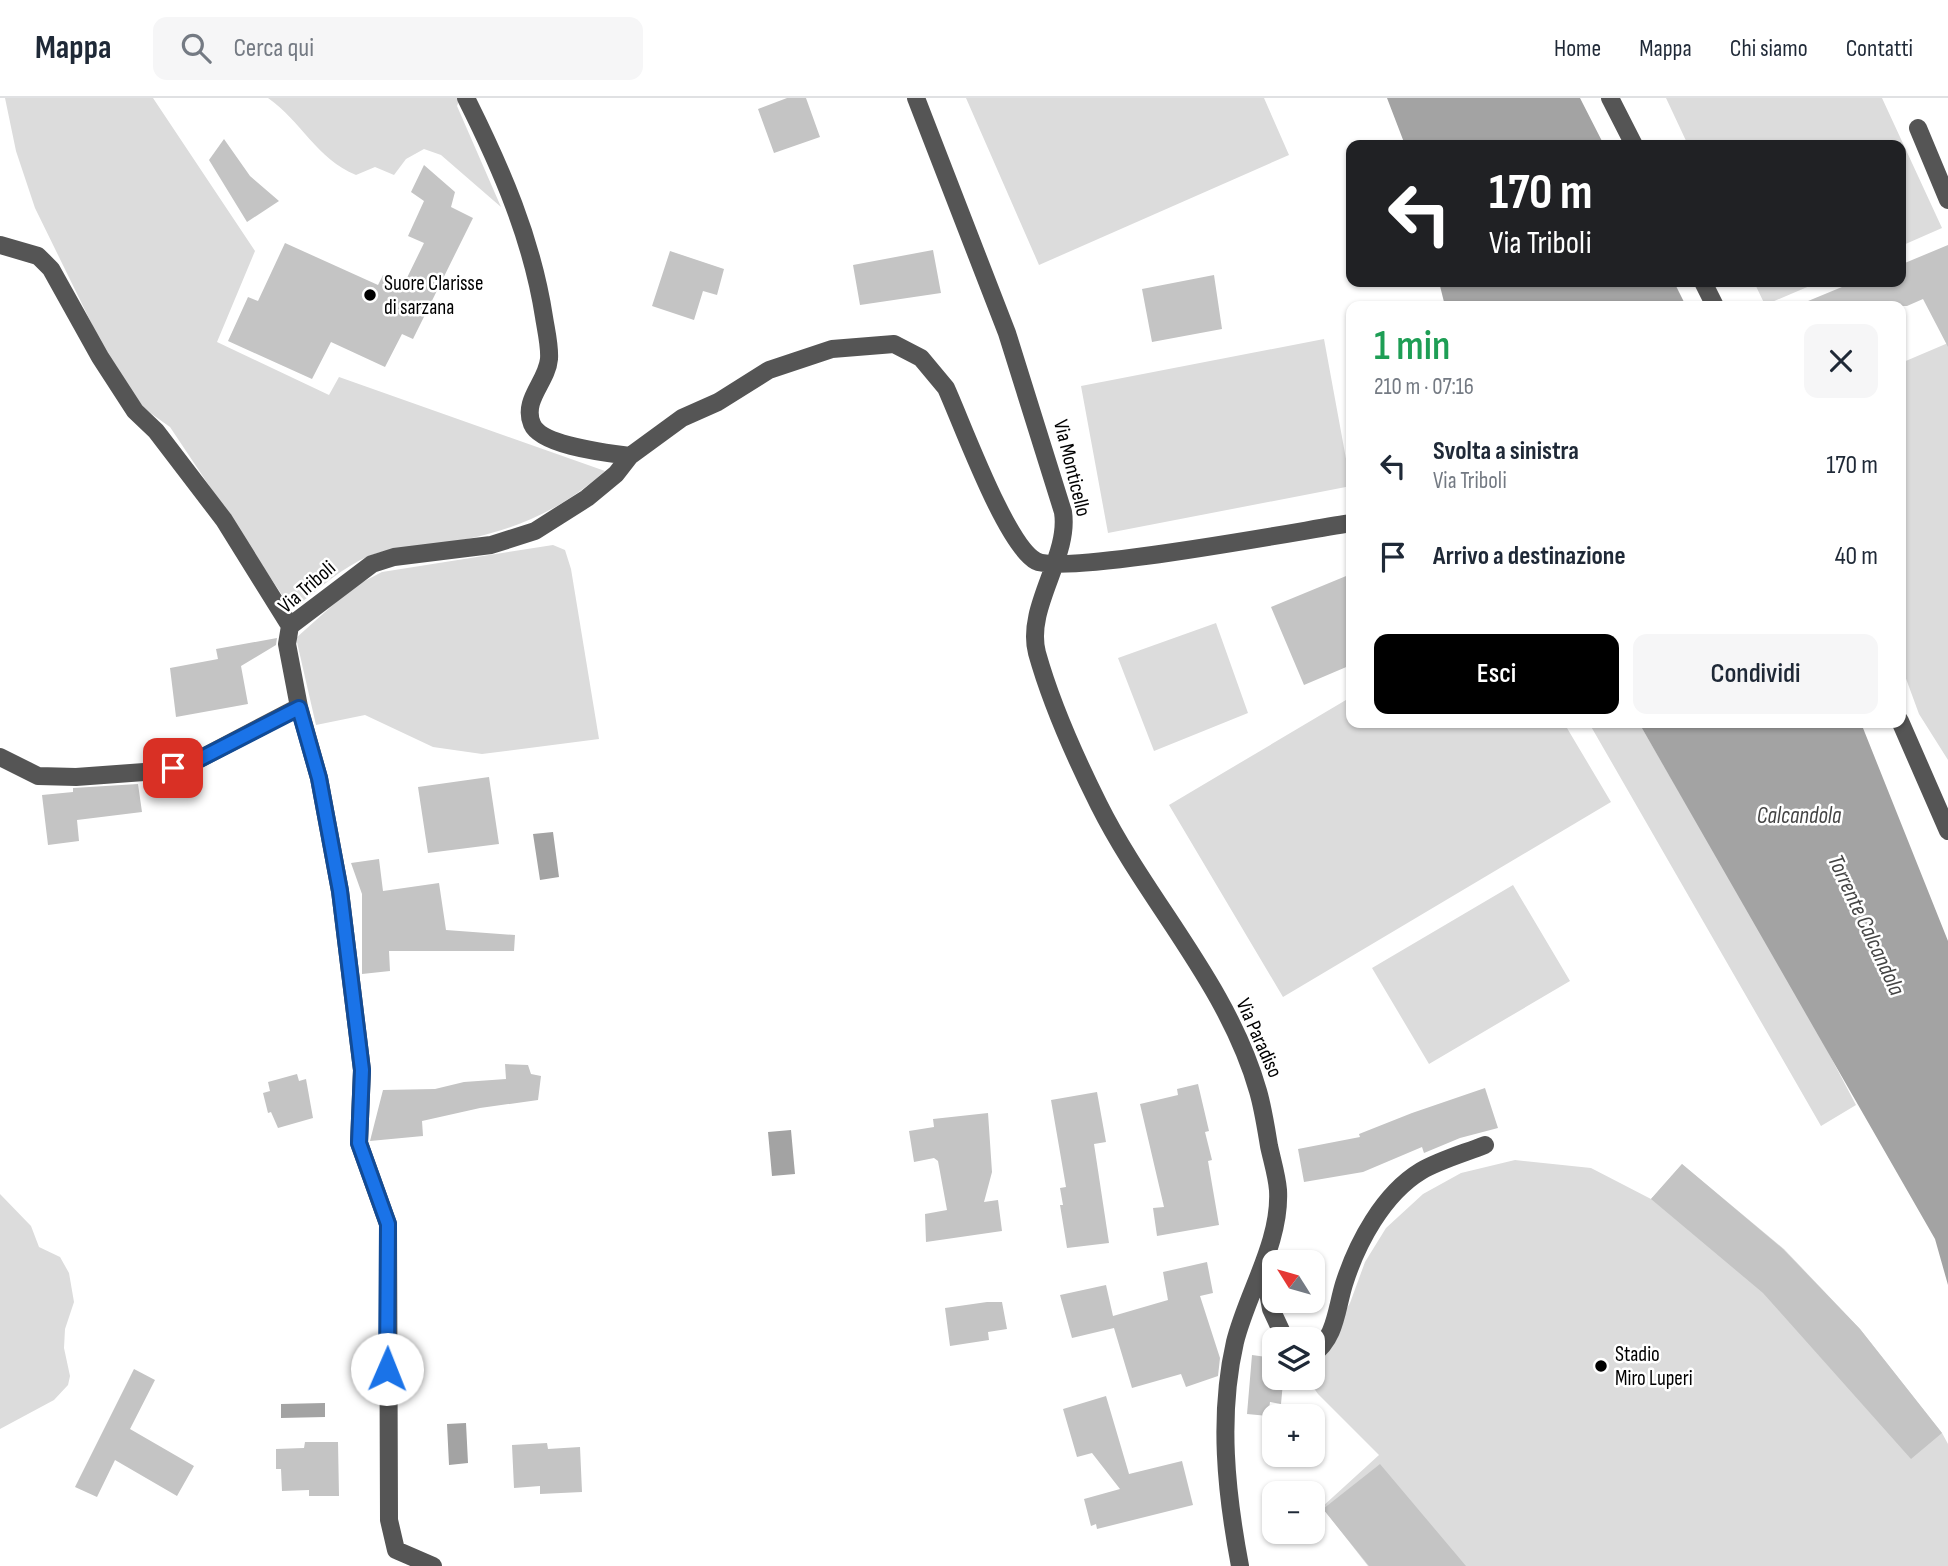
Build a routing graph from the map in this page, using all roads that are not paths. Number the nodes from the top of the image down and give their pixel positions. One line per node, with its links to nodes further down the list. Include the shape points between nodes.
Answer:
1 (466, 98): 8 (street, via 503,174 534,262 549,361 529,410 532,425 542,436)
2 (916, 98): 10 (street, Via Monticello, via 1037,418 1065,526 1065,538)
3 (1610, 98): 5 (street)
4 (1918, 128): 6 (street)
5 (1631, 140)
6 (1948, 200)
7 (0, 245): 11 (street, via 38,256 51,269 135,411 156,431 224,520)
8 (630, 456): 10 (street, Via Triboli, via 682,418 769,370 832,349 894,344 932,368 946,388 1006,523 1024,550 1036,561); 11 (street, Via Triboli, via 587,498 535,531 491,545 372,564)
9 (1346, 524): 10 (street, via 1097,564)
10 (1052, 566): 17 (street, Via Paradiso, via 1036,649 1099,806 1229,1020 1258,1090 1278,1192)
11 (290, 626): 12 (street, Via Triboli, via 287,644)
12 (299, 708): 14 (street, via 188,765 158,771 38,776); 20 (street, Via Triboli, via 319,778 340,891 362,1070 359,1143 388,1224 389,1520 396,1550)
13 (1903, 728): 15 (street)
14 (0, 757)
15 (1948, 831)
16 (1486, 1145): 19 (street, via 1422,1171 1382,1209 1358,1248)
17 (1266, 1250)
18 (1262, 1262): 21 (street, Via Paradiso, via 1235,1342 1227,1411 1224,1457)
19 (1325, 1342)
20 (433, 1566)
21 (1240, 1566)

